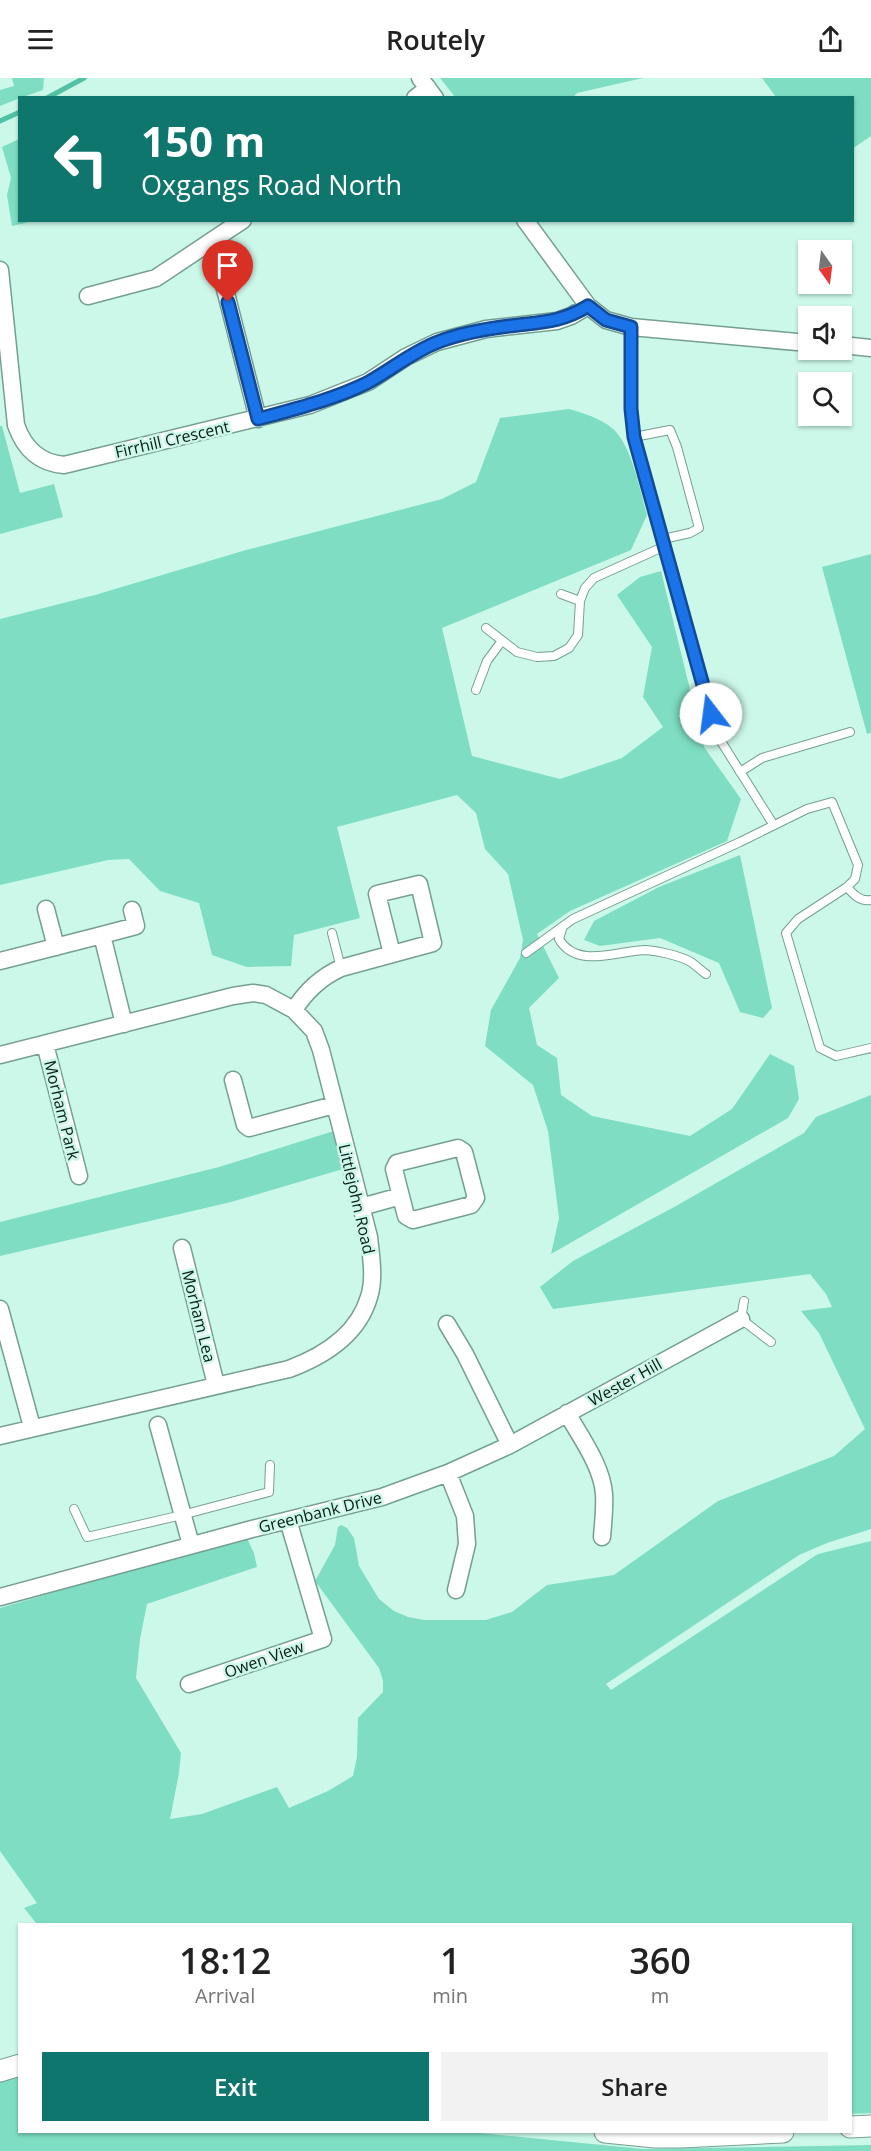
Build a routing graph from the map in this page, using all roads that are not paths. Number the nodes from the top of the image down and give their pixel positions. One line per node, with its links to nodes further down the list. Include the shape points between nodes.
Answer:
1 (240, 222): 3 (street)
2 (526, 222): 6 (street)
3 (213, 242): 5 (street, via 156,279); 11 (street)
4 (1, 278): 11 (street, Firrhill Crescent, via 16,425 26,446 41,460 64,465)
5 (88, 296)
6 (588, 306): 7 (street, via 606,320); 11 (street, Firrhill Crescent, via 557,321 486,329 437,342 368,382)
7 (631, 327): 8 (street); 12 (lane)
8 (798, 342)
9 (852, 346): 10 (street)
10 (871, 348)
11 (258, 419)
12 (634, 437): 13 (lane); 13 (lane, via 670,430 677,447 699,528)
13 (664, 542): 15 (lane, via 594,578); 20 (lane, via 717,735)
14 (561, 594): 15 (lane)
15 (580, 601): 17 (lane, via 578,634 569,648 554,656 517,652)
16 (486, 628): 17 (lane)
17 (501, 642): 18 (lane, via 487,661)
18 (477, 690)
19 (850, 732): 20 (lane, via 762,758)
20 (740, 772): 21 (lane)
21 (773, 824): 22 (lane, via 832,802 858,865 855,879); 26 (lane, via 573,919)
22 (847, 887): 23 (lane, via 856,897); 38 (lane, via 798,920 786,933 820,1048 836,1056)
23 (871, 900)
24 (46, 909): 29 (street)
25 (132, 910): 28 (street, via 136,926)
26 (562, 929): 30 (lane); 34 (lane, via 559,939 565,948 577,954 600,957 646,950 688,960)
27 (332, 933): 33 (lane)
28 (102, 935): 29 (street); 36 (street)
29 (56, 946): 32 (street)
30 (526, 953)
31 (392, 954): 31 (street, via 433,944 419,884 377,894); 33 (street)
32 (0, 961)
33 (341, 968): 35 (street, via 314,985)
34 (706, 974)
35 (294, 1010): 36 (street, Littlejohn Road, via 253,993); 41 (street, Littlejohn Road, via 314,1031)
36 (124, 1024): 37 (street, Littlejohn Road)
37 (45, 1044): 39 (street, Littlejohn Road); 42 (street, Morham Park)
38 (871, 1047)
39 (0, 1055)
40 (233, 1080): 41 (street, via 249,1128)
41 (334, 1105): 44 (street, Littlejohn Road)
42 (79, 1176)
43 (401, 1196): 43 (street, via 406,1216 413,1220 471,1204 476,1198 464,1152 458,1148 397,1163 394,1169); 44 (street)
44 (361, 1207): 52 (street, Littlejohn Road, via 372,1267 369,1297 344,1339 289,1369)
45 (182, 1248): 52 (street, Morham Lea)
46 (744, 1301): 48 (lane)
47 (0, 1309): 50 (street)
48 (741, 1318): 51 (lane); 53 (street, Wester Hill)
49 (447, 1324): 57 (street)
50 (2, 1328): 55 (street)
51 (771, 1342)
52 (216, 1385): 55 (street, Littlejohn Road)
53 (567, 1413): 57 (street, Wester Hill); 63 (street, via 601,1479)
54 (158, 1425): 61 (street)
55 (32, 1427): 56 (street, Littlejohn Road)
56 (0, 1436)
57 (510, 1445): 59 (street, Wester Hill)
58 (270, 1465): 61 (lane, via 269,1492)
59 (448, 1473): 62 (street, Greenbank Drive, via 382,1497); 65 (street, via 465,1516 467,1544)
60 (74, 1509): 61 (lane, via 87,1537)
61 (182, 1515): 64 (street)
62 (288, 1520): 64 (street, Greenbank Drive); 67 (street, Owen View, via 323,1639)
63 (602, 1537)
64 (191, 1545): 66 (street, Greenbank Drive)
65 (456, 1590)
66 (0, 1597)
67 (189, 1684)
68 (18, 2066): 69 (street)
69 (0, 2071)
70 (871, 2126): 71 (street)
71 (852, 2127)
72 (615, 2133): 73 (street, via 655,2137)
73 (763, 2133)

